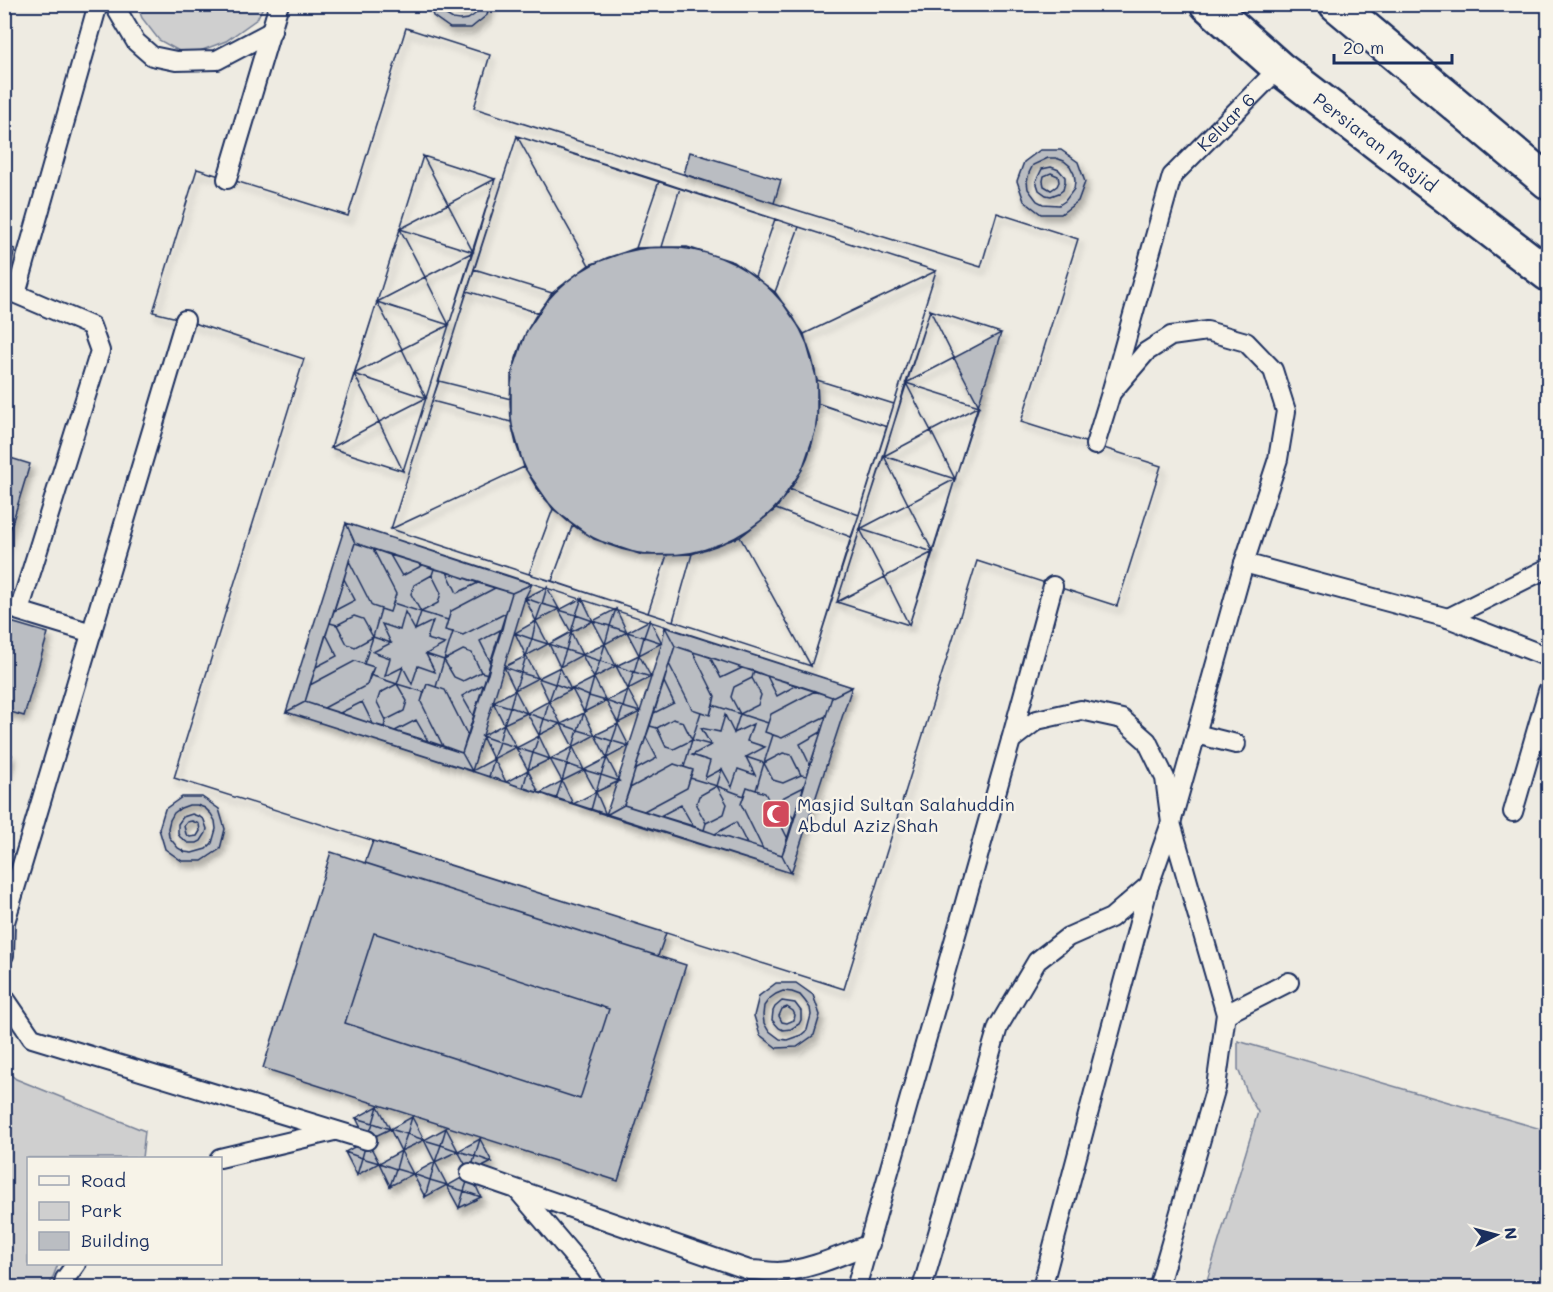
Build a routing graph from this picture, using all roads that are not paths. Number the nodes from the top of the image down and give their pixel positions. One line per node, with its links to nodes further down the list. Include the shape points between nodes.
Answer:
1 (98, 4): 18 (lane, via 16,294 91,326 100,351 19,611)
2 (116, 4): 6 (lane, via 135,42 152,56 176,61 217,60)
3 (279, 4): 6 (lane)
4 (1207, 4): 7 (main road, Persiaran Masjid)
5 (1336, 4): 9 (main road)
6 (272, 31): 8 (lane)
7 (1279, 68): 10 (main road, Persiaran Masjid); 12 (lane, Keluar 6, via 1172,176)
8 (227, 179)
9 (1548, 182)
10 (1548, 274)
11 (185, 320): 18 (lane)
12 (1111, 393): 13 (lane); 14 (lane, via 1146,352 1171,336 1207,331 1246,342 1273,370 1286,411 1278,459)
13 (1095, 445)
14 (1244, 563): 17 (lane); 21 (lane)
15 (1548, 568): 17 (lane)
16 (1053, 586): 22 (lane)
17 (1448, 618): 19 (lane)
18 (92, 633): 27 (lane)
19 (1548, 657)
20 (1548, 690): 24 (lane)
21 (1196, 734): 23 (lane); 25 (lane)
22 (1011, 740): 25 (lane, via 1037,720 1081,710 1122,718 1147,741 1165,778); 37 (lane)
23 (1236, 744)
24 (1513, 812)
25 (1171, 823): 26 (lane); 31 (lane)
26 (1149, 885): 42 (lane, via 1111,918 1068,937 1037,960 998,1027); 43 (lane)
27 (5, 922): 28 (lane)
28 (4, 955)
29 (1289, 982): 31 (lane)
30 (4, 997): 32 (lane, via 32,1038)
31 (1226, 1014): 44 (lane, via 1216,1087)
32 (336, 1130): 33 (lane); 34 (lane)
33 (367, 1140)
34 (222, 1158)
35 (470, 1173): 36 (lane)
36 (518, 1191): 37 (lane, via 749,1270 778,1272 804,1267); 40 (lane)
37 (870, 1244): 41 (lane)
38 (75, 1265): 39 (lane)
39 (63, 1287)
40 (596, 1287)
41 (856, 1287)
42 (922, 1287)
43 (1042, 1287)
44 (1158, 1287)

